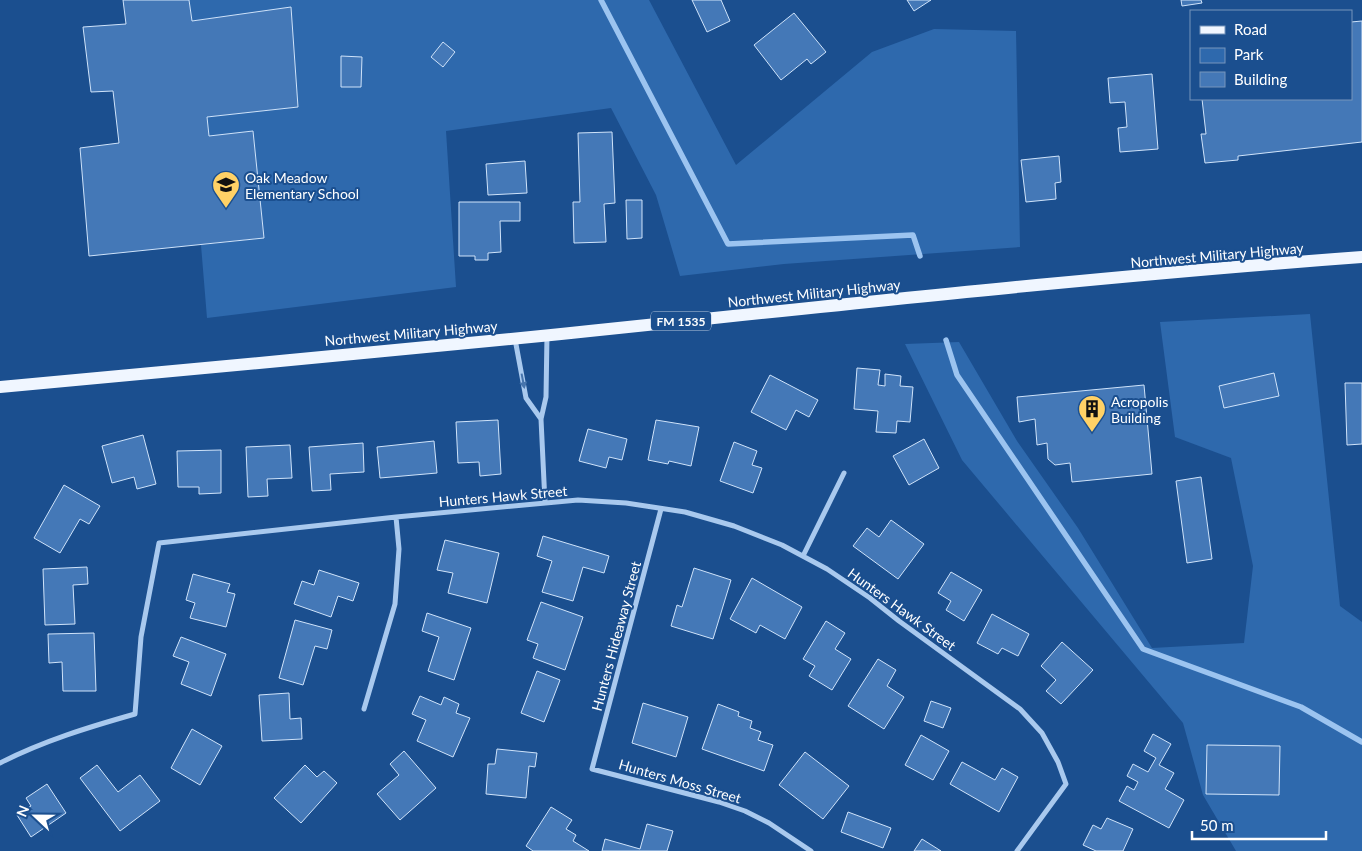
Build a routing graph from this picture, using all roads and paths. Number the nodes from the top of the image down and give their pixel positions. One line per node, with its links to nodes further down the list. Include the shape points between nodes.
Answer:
1 (1362, 257): 2 (main road, Northwest Military Highway / FM 1535)
2 (547, 335): 3 (main road, Northwest Military Highway / FM 1535); 5 (street, via 546,397)
3 (515, 338): 4 (main road, Northwest Military Highway / FM 1535); 5 (street, one-way to 5, via 526,398)
4 (0, 387)
5 (541, 419): 7 (street)
6 (844, 473): 10 (street)
7 (545, 504): 8 (street, Hunters Hawk Street, via 578,500); 9 (street, Hunters Hawk Street)
8 (661, 509): 10 (street, Hunters Hawk Street, via 734,526); 13 (street, Hunters Hideaway Street)
9 (396, 517): 11 (street, via 399,549 395,604); 12 (street, Hunters Hawk Street, via 159,542 141,637 135,714 38,746)
10 (803, 556): 15 (street, Hunters Hawk Street, via 870,598 1020,708 1042,733 1066,784)
11 (364, 709)
12 (0, 763)
13 (592, 769): 14 (street, Hunters Moss Street, via 745,811)
14 (811, 851)
15 (1017, 851)

